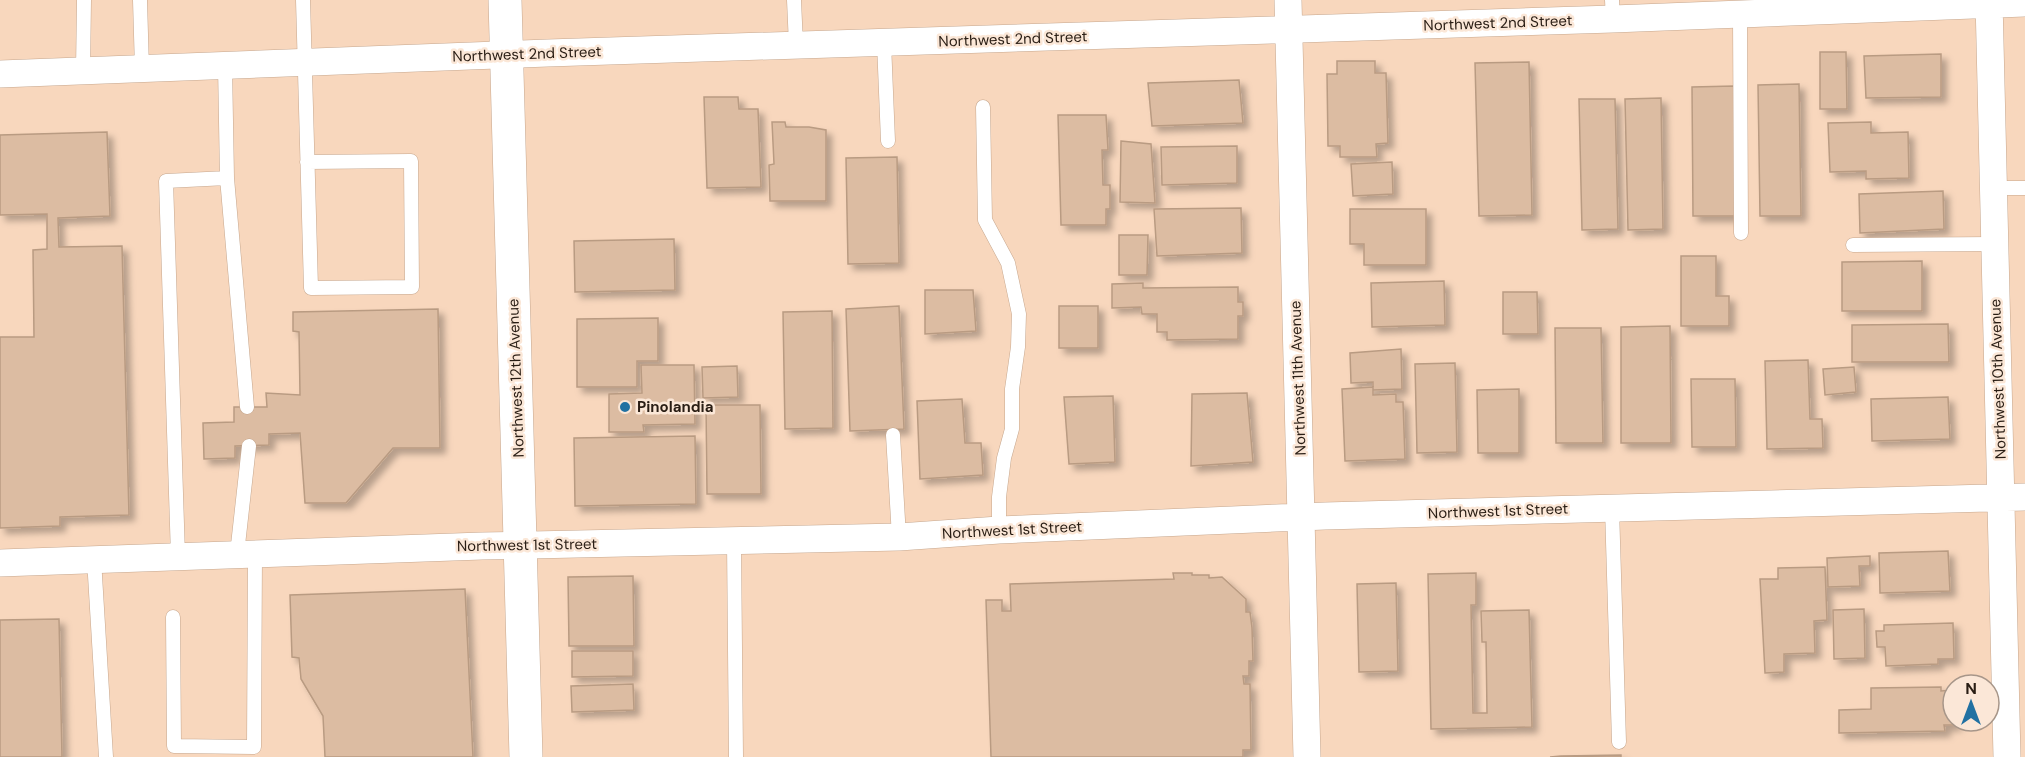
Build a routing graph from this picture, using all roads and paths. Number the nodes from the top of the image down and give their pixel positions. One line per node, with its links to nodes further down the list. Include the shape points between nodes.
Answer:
1 (84, 0): 18 (lane)
2 (140, 0): 17 (lane)
3 (303, 0): 15 (lane)
4 (506, 0): 14 (main road, Northwest 12th Avenue)
5 (794, 0): 13 (lane)
6 (1288, 0): 11 (street, Northwest 11th Avenue)
7 (1989, 2): 8 (street, Northwest 2nd Street); 10 (street, Northwest 2nd Street); 24 (street, Northwest 10th Avenue)
8 (2025, 3)
9 (1612, 10): 10 (street, Northwest 2nd Street); 11 (street, Northwest 2nd Street)
10 (1740, 14): 26 (lane)
11 (1289, 30): 12 (street, Northwest 2nd Street); 34 (street, Northwest 11th Avenue)
12 (884, 43): 13 (street, Northwest 2nd Street); 21 (lane)
13 (796, 45): 14 (street, Northwest 2nd Street)
14 (507, 55): 15 (street, Northwest 2nd Street); 38 (main road, Northwest 12th Avenue)
15 (305, 63): 16 (street, Northwest 2nd Street); 22 (lane)
16 (225, 65): 17 (street, Northwest 2nd Street); 23 (lane)
17 (142, 69): 18 (street, Northwest 2nd Street)
18 (84, 71): 19 (street, Northwest 2nd Street)
19 (0, 74)
20 (983, 107): 35 (lane, via 985,220 1008,263 1019,314 1012,429 1004,458)
21 (888, 141)
22 (307, 162): 22 (lane, via 311,288 412,287 411,161)
23 (227, 178): 29 (lane); 40 (lane, via 166,181)
24 (1993, 188): 25 (lane); 27 (street, Northwest 10th Avenue)
25 (2025, 188)
26 (1741, 233)
27 (1994, 244): 28 (lane); 32 (street, Northwest 10th Avenue)
28 (1853, 245)
29 (247, 407)
30 (893, 435): 36 (lane)
31 (249, 446): 39 (lane)
32 (2013, 497): 33 (street, Northwest 1st Street); 49 (street, Northwest 10th Avenue)
33 (1612, 508): 34 (street, Northwest 1st Street); 44 (lane)
34 (1302, 517): 35 (street, Northwest 1st Street); 48 (street, Northwest 11th Avenue)
35 (999, 530): 36 (street, Northwest 1st Street)
36 (899, 537): 37 (street, Northwest 1st Street)
37 (734, 541): 38 (street, Northwest 1st Street); 47 (lane)
38 (520, 545): 39 (street, Northwest 1st Street); 46 (main road, Northwest 12th Avenue)
39 (246, 553): 40 (street, Northwest 1st Street); 43 (lane, via 254,747 174,746)
40 (178, 556): 41 (street, Northwest 1st Street)
41 (94, 559): 42 (street, Northwest 1st Street); 45 (lane)
42 (0, 563)
43 (173, 617)
44 (1619, 742)
45 (106, 757)
46 (526, 757)
47 (736, 757)
48 (1307, 757)
49 (2007, 757)

